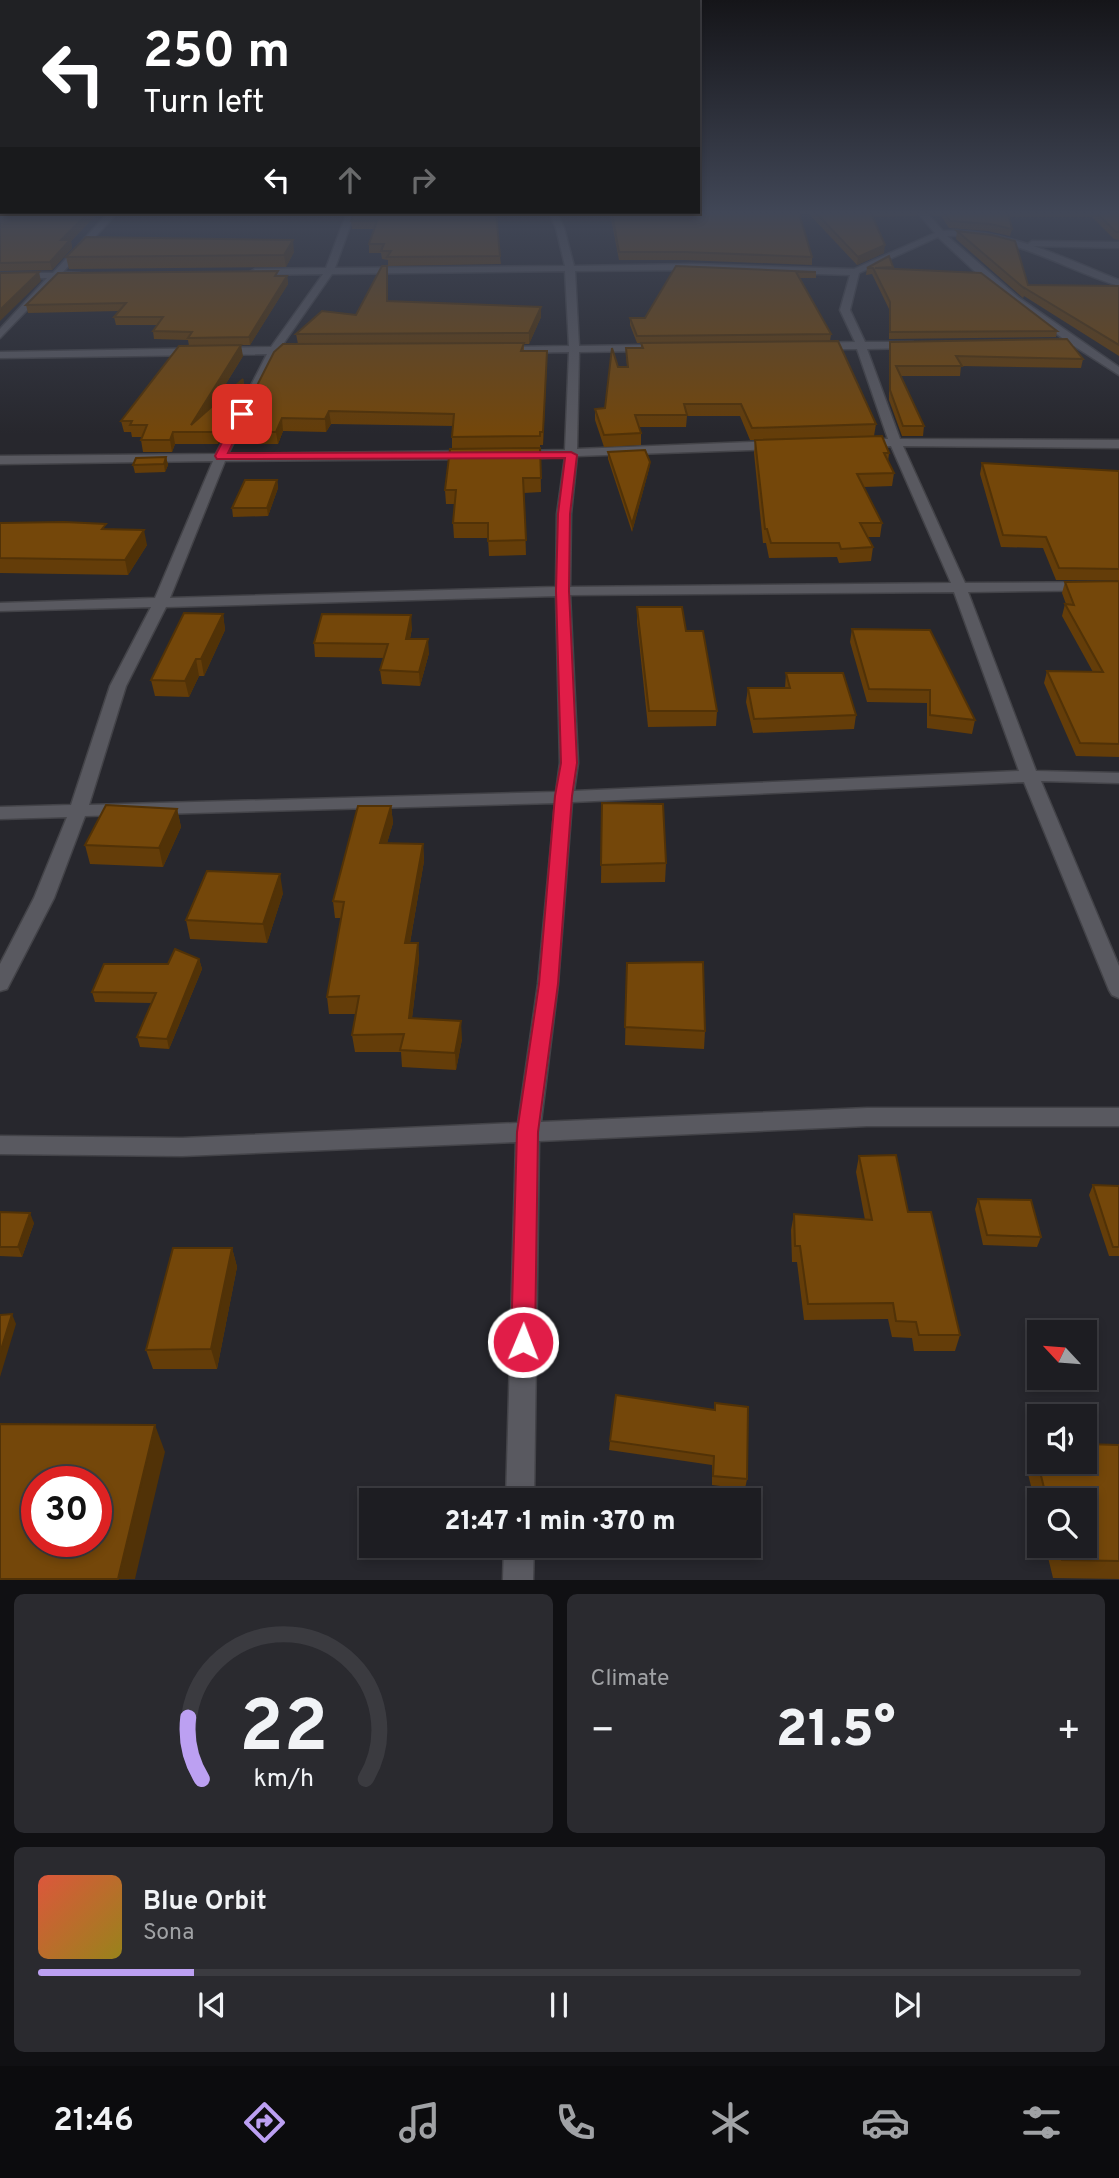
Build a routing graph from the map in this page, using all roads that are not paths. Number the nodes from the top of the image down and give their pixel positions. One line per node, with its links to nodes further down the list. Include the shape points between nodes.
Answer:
1 (43, 287): 6 (street)
2 (319, 287): 14 (street)
3 (571, 287): 13 (street)
4 (851, 287): 9 (street, via 845,310)
5 (997, 287): 8 (street)
6 (0, 335)
7 (1037, 343): 8 (street)
8 (1077, 343): 18 (street)
9 (861, 345): 10 (street); 11 (street); 20 (street)
10 (929, 345)
11 (808, 346)
12 (665, 348): 13 (street)
13 (574, 349): 16 (street); 23 (street)
14 (274, 350): 15 (street); 17 (street); 24 (street)
15 (315, 350)
16 (492, 350)
17 (0, 355)
18 (1119, 372)
19 (846, 443): 20 (street)
20 (895, 443): 22 (street); 26 (street)
21 (794, 444): 23 (street)
22 (1119, 444)
23 (571, 455): 24 (street); 28 (street)
24 (221, 456): 25 (street); 29 (street)
25 (0, 460)
26 (959, 586): 27 (street); 28 (street); 31 (street)
27 (1119, 586)
28 (562, 591): 29 (street); 33 (street, via 569,763)
29 (161, 602): 30 (street); 34 (street, via 118,686)
30 (0, 607)
31 (1030, 776): 32 (street); 33 (street); 37 (street)
32 (1119, 778)
33 (564, 796): 34 (street); 39 (street, via 548,984)
34 (78, 811): 35 (street); 36 (street, via 44,898)
35 (0, 813)
36 (0, 984)
37 (1119, 990)
38 (1119, 1117): 39 (street, via 867,1117)
39 (528, 1132): 40 (street, via 182,1147); 41 (street)
40 (0, 1145)
41 (520, 1488)
42 (519, 1558): 43 (street)
43 (518, 1580)

